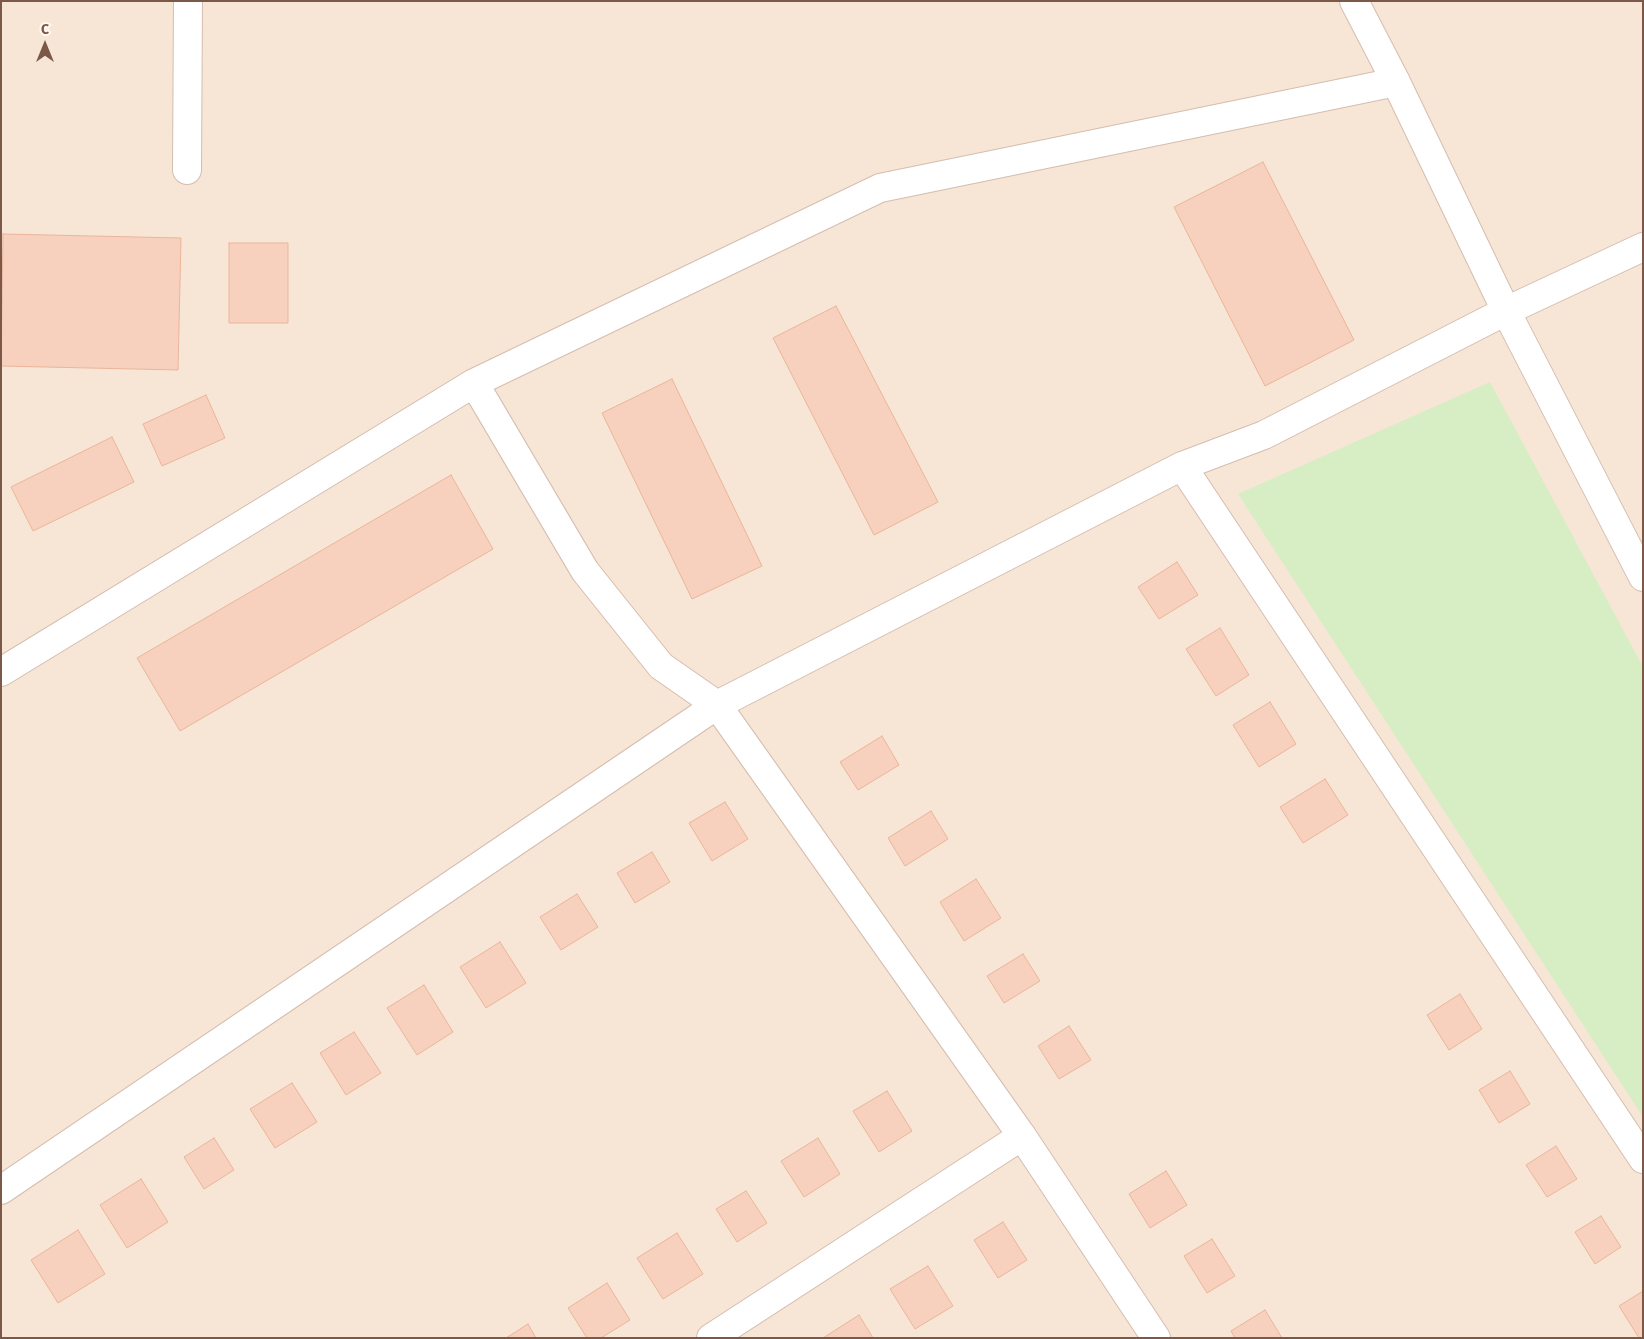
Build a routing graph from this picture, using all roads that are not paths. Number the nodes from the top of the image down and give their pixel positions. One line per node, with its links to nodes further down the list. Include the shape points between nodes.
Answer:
1 (188, 1): 4 (street)
2 (1354, 1): 3 (street)
3 (1396, 82): 6 (street); 7 (street, via 880,188)
4 (187, 170)
5 (1643, 247): 6 (street)
6 (1506, 311): 8 (street, via 1264,435); 9 (street)
7 (474, 383): 10 (street); 11 (street, via 585,571 662,666)
8 (1182, 466): 11 (street); 13 (street)
9 (1643, 577)
10 (1, 672)
11 (717, 705): 12 (street); 14 (street)
12 (1022, 1136): 15 (street); 16 (street)
13 (1643, 1159)
14 (1, 1190)
15 (711, 1338)
16 (1156, 1338)

